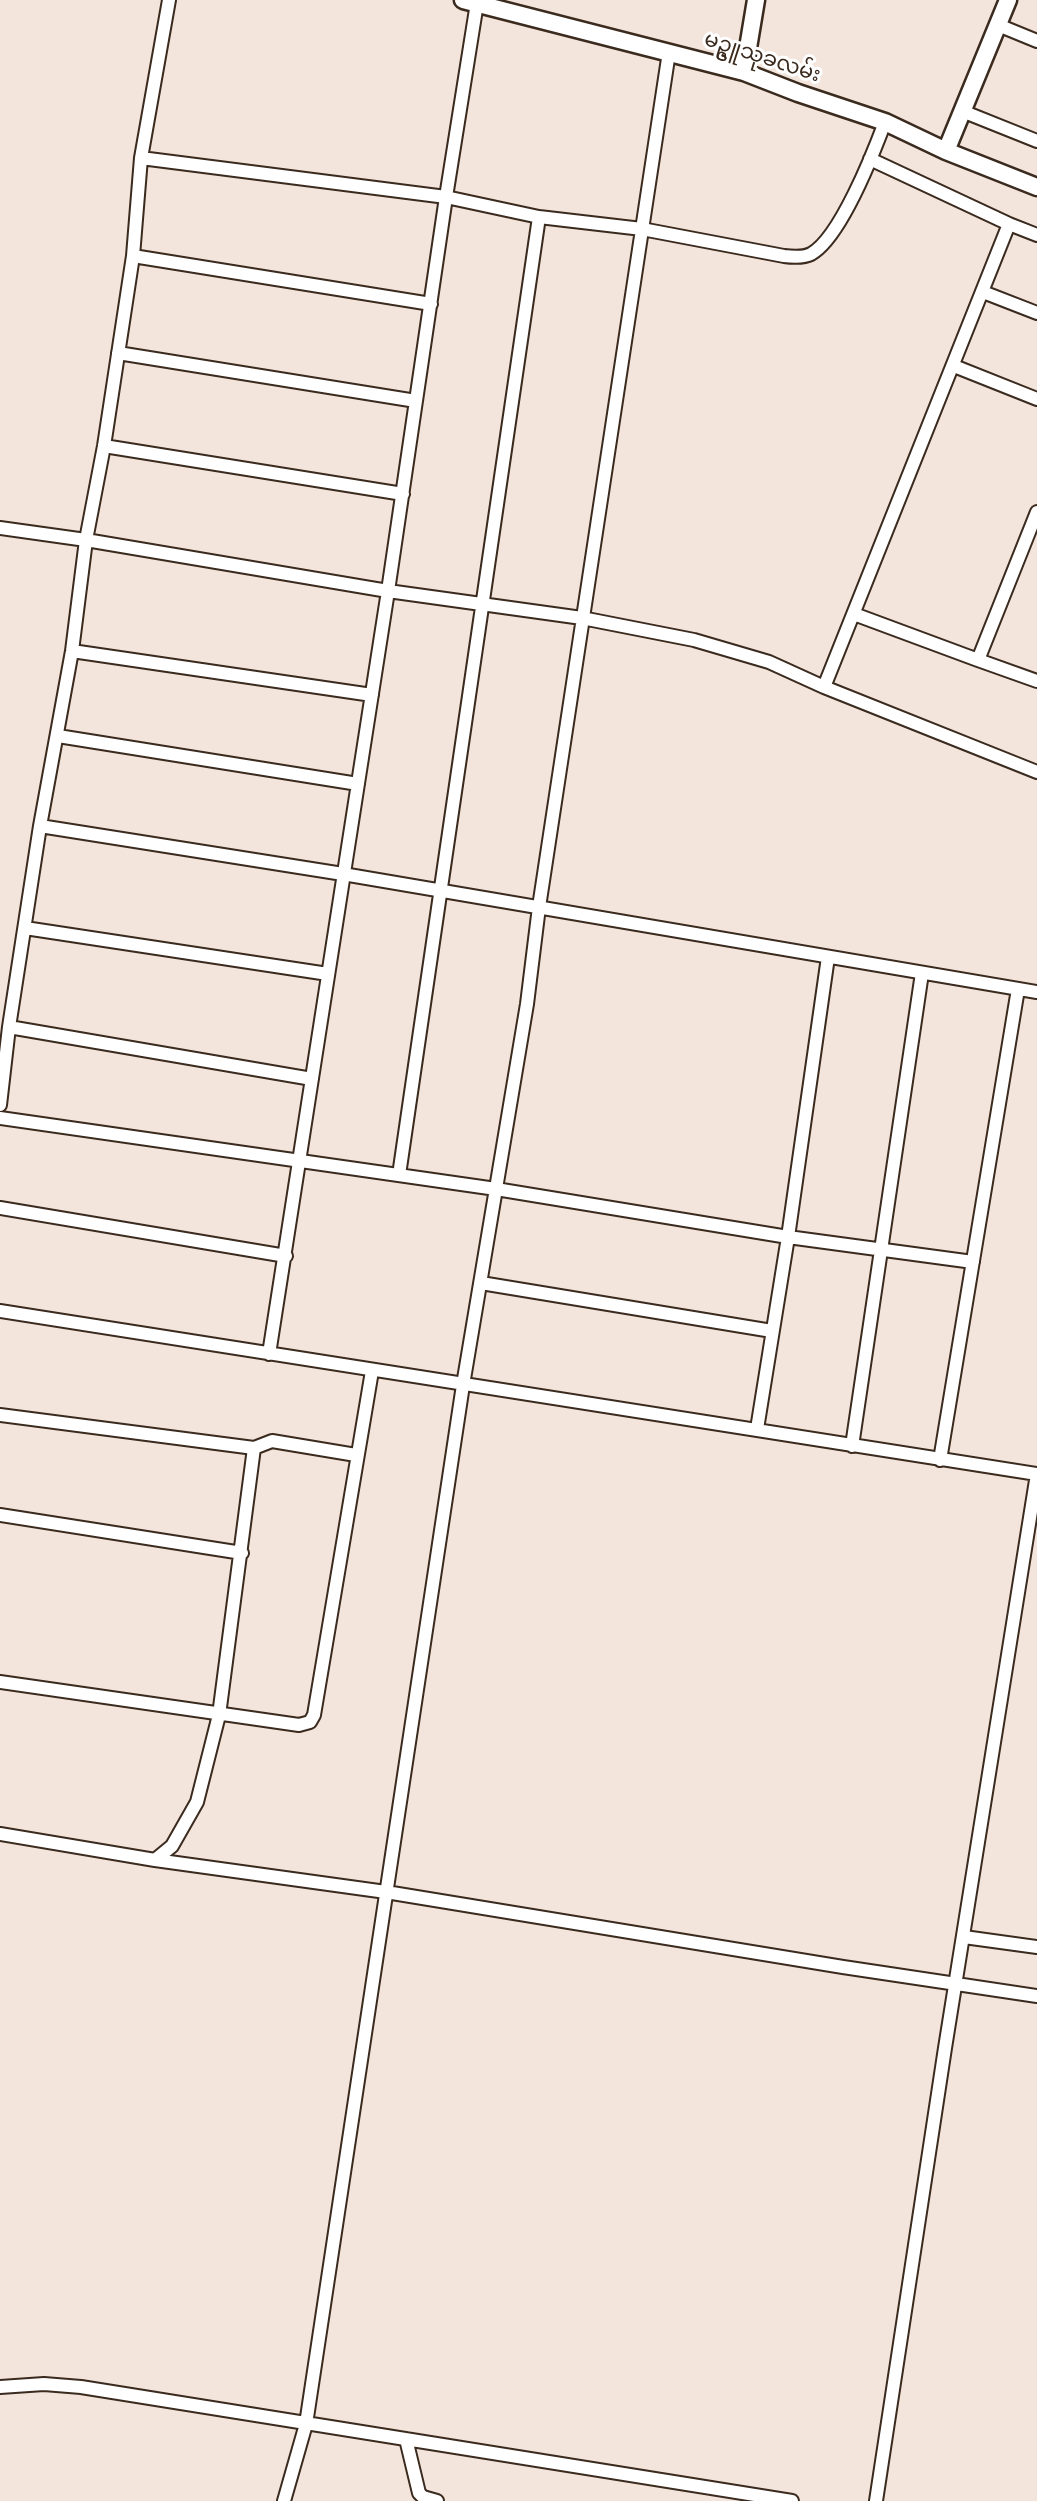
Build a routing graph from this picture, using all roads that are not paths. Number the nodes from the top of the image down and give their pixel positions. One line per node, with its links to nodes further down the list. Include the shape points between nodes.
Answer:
1 (170, 0): 13 (street)
2 (756, 0): 8 (street)
3 (1008, 0): 5 (street)
4 (470, 2): 7 (street, မဥ္ဇူသုခလမ်း); 16 (street)
5 (998, 26): 6 (street); 9 (street)
6 (1037, 41)
7 (669, 52): 8 (street, မဥ္ဇူသုခလမ်း); 19 (street)
8 (744, 72): 10 (street, မဥ္ဇူသုခလမ်း)
9 (962, 111): 11 (street); 12 (street)
10 (885, 122): 12 (street, မဥ္ဇူသုခလမ်း); 14 (street)
11 (1037, 141)
12 (946, 151): 15 (street, မဥ္ဇူသုခလမ်း)
13 (141, 158): 16 (street); 21 (street)
14 (870, 159): 18 (street); 19 (street, via 838,222 810,254 784,256)
15 (1037, 188)
16 (446, 198): 17 (street); 23 (street)
17 (540, 217): 19 (street); 35 (street)
18 (1009, 224): 20 (street); 22 (street)
19 (642, 229): 37 (street)
20 (1037, 235)
21 (133, 256): 23 (street); 25 (street)
22 (982, 292): 24 (street); 26 (street)
23 (431, 304): 28 (street)
24 (1037, 313)
25 (118, 353): 28 (street); 29 (street)
26 (954, 366): 27 (street); 36 (street)
27 (1037, 399)
28 (416, 401): 30 (street)
29 (104, 446): 30 (street); 33 (street)
30 (403, 494): 34 (street)
31 (1037, 512): 39 (street)
32 (0, 528): 33 (street)
33 (86, 540): 34 (street); 38 (street)
34 (388, 591): 35 (street); 42 (street)
35 (482, 606): 37 (street); 48 (street)
36 (854, 614): 39 (street); 41 (street)
37 (582, 618): 41 (street, via 694,640 769,662); 49 (street)
38 (72, 651): 42 (street); 43 (street)
39 (978, 660): 40 (street)
40 (1037, 681)
41 (824, 687): 44 (street)
42 (372, 695): 45 (street)
43 (58, 736): 45 (street); 46 (street)
44 (1037, 772)
45 (358, 784): 47 (street)
46 (40, 826): 47 (street); 50 (street)
47 (343, 874): 48 (street); 53 (street)
48 (442, 891): 49 (street); 61 (street)
49 (538, 906): 51 (street); 62 (street)
50 (25, 928): 53 (street); 56 (street)
51 (828, 957): 52 (street); 64 (street)
52 (922, 973): 54 (street); 65 (street)
53 (328, 974): 57 (street)
54 (1018, 989): 55 (street); 67 (street)
55 (1037, 992)
56 (9, 1027): 57 (street); 58 (street)
57 (312, 1079): 60 (street)
58 (0, 1105)
59 (0, 1118): 60 (street)
60 (300, 1162): 61 (street); 66 (street)
61 (399, 1175): 62 (street)
62 (496, 1189): 64 (street); 68 (street)
63 (0, 1208): 66 (street)
64 (788, 1237): 65 (street); 70 (street)
65 (883, 1251): 67 (street); 76 (street)
66 (286, 1256): 71 (street)
67 (974, 1262): 79 (street)
68 (481, 1283): 70 (street); 73 (street)
69 (0, 1311): 71 (street)
70 (772, 1331): 75 (street)
71 (269, 1354): 72 (street)
72 (372, 1371): 73 (street); 78 (street)
73 (463, 1385): 75 (street); 88 (street)
74 (0, 1415): 77 (street)
75 (757, 1429): 76 (street)
76 (852, 1446): 79 (street)
77 (254, 1448): 78 (street, via 272,1441); 83 (street)
78 (356, 1455): 85 (street, via 314,1715 310,1722 300,1725)
79 (940, 1460): 80 (street)
80 (1037, 1474): 82 (street)
81 (0, 1515): 83 (street)
82 (1032, 1541): 89 (street, via 1017,1589)
83 (242, 1553): 85 (street)
84 (0, 1682): 85 (street)
85 (219, 1715): 87 (street, via 198,1802 172,1846)
86 (0, 1834): 87 (street)
87 (155, 1860): 88 (street)
88 (386, 1893): 91 (street); 94 (street)
89 (964, 1936): 90 (street); 91 (street)
90 (1037, 1947)
91 (956, 1983): 92 (street); 99 (street)
92 (1037, 1995)
93 (0, 2387): 94 (street, via 81,2387)
94 (306, 2424): 95 (street); 96 (street)
95 (406, 2439): 97 (street, via 419,2493); 98 (street)
96 (284, 2501)
97 (437, 2501)
98 (792, 2501)
99 (876, 2501)

